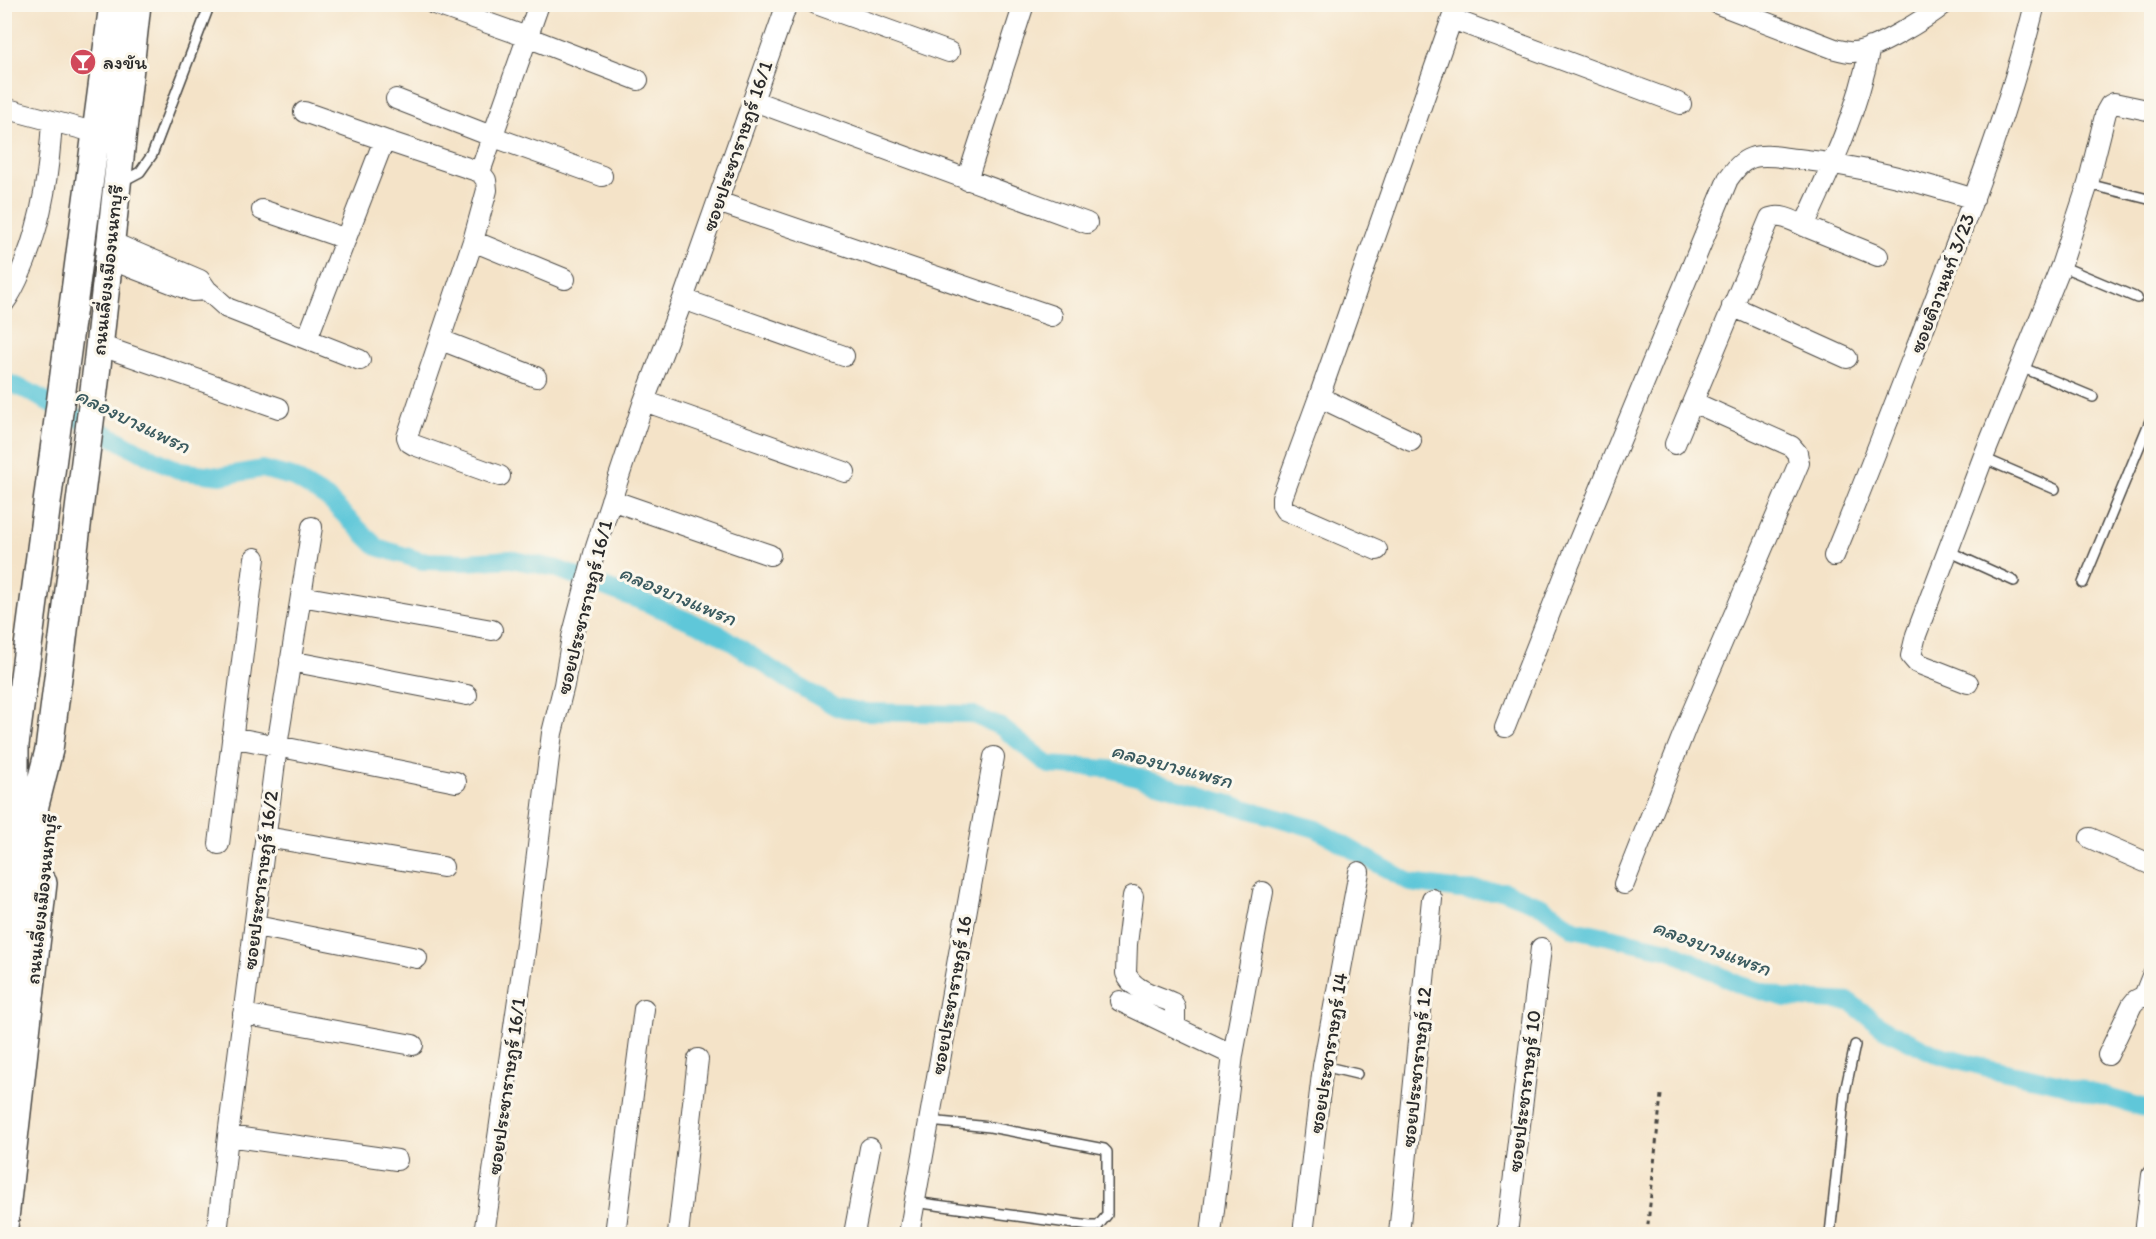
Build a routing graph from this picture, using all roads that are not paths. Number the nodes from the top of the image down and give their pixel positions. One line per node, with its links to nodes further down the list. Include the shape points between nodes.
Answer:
1 (113, 4): 24 (main road, ถนนเลี่ยงเมืองนนทบุรี)
2 (136, 4): 32 (main road, ถนนเลี่ยงเมืองนนทบุรี)
3 (210, 4): 32 (lane, via 152,155 140,172)
4 (434, 4): 13 (street)
5 (539, 4): 13 (street)
6 (786, 4): 18 (street, ซอยประชาราษฎร์ 16/1)
7 (816, 4): 15 (street)
8 (1024, 4): 30 (street)
9 (1718, 4): 14 (street, via 1844,51)
10 (1944, 4): 14 (street)
11 (2035, 4): 33 (street, ซอยติวานนท์ 3/23, via 2007,105)
12 (1455, 12): 19 (street); 58 (street)
13 (527, 37): 16 (street); 25 (street)
14 (1870, 47): 27 (street, via 1856,101)
15 (950, 52)
16 (638, 80)
17 (396, 99): 25 (street)
18 (754, 101): 30 (street); 35 (street, ซอยประชาราษฎร์ 16/1)
19 (1681, 104)
20 (4, 108): 23 (street)
21 (304, 111): 26 (street)
22 (2151, 111): 31 (street, via 2110,105)
23 (52, 122): 24 (street); 47 (street, via 40,217 13,291)
24 (97, 133): 86 (main road, ถนนเลี่ยงเมืองนนทบุรี)
25 (491, 136): 28 (street); 29 (street)
26 (384, 140): 28 (street); 39 (street)
27 (1833, 163): 33 (street, via 1904,178); 38 (street); 84 (street, via 1754,157 1740,164 1728,179)
28 (480, 172): 40 (street, via 487,190)
29 (602, 176)
30 (967, 180): 37 (street)
31 (2088, 184): 34 (lane); 43 (street)
32 (116, 185): 41 (main road, ถนนเลี่ยงเมืองนนทบุรี)
33 (1974, 199): 75 (street, ซอยติวานนท์ 3/23)
34 (2151, 200)
35 (718, 202): 46 (street, ซอยประชาราษฎร์ 16/1); 49 (street)
36 (262, 210): 39 (street)
37 (1087, 223)
38 (1804, 226): 42 (street); 48 (street, via 1784,217 1770,218)
39 (346, 239): 50 (street)
40 (473, 241): 44 (street); 51 (street)
41 (110, 250): 50 (street, via 200,280 227,309); 52 (main road, ถนนเลี่ยงเมืองนนทบุรี)
42 (1878, 256)
43 (2061, 266): 45 (lane); 56 (street)
44 (565, 279)
45 (2137, 298)
46 (683, 299): 53 (street); 60 (street, ซอยประชาราษฎร์ 16/1)
47 (4, 303)
48 (1732, 306): 54 (street); 61 (street)
49 (1052, 316)
50 (307, 339): 55 (street)
51 (441, 340): 57 (street); 68 (street, via 408,431 409,442)
52 (98, 356): 62 (street); 88 (main road, ถนนเลี่ยงเมืองนนทบุรี)
53 (844, 356)
54 (1847, 358)
55 (360, 360)
56 (2020, 367): 59 (lane); 66 (street)
57 (536, 377)
58 (1318, 397): 64 (street); 72 (street, via 1282,504 1285,510)
59 (2093, 397)
60 (644, 401): 67 (street); 70 (street, ซอยประชาราษฎร์ 16/1)
61 (1692, 402): 65 (street); 98 (street, via 1791,446 1799,463 1688,722)
62 (279, 408)
63 (2151, 416): 78 (lane)
64 (1411, 441)
65 (1675, 444)
66 (1983, 458): 69 (lane); 73 (street)
67 (845, 472)
68 (500, 476)
69 (2055, 489)
70 (611, 500): 74 (street); 130 (street, ซอยประชาราษฎร์ 16/1, via 572,637 552,733)
71 (312, 526): 79 (street, ซอยประชาราษฎร์ 16/2)
72 (1377, 550)
73 (1947, 551): 77 (lane); 82 (street, via 1911,656 1917,663)
74 (770, 555)
75 (1834, 556)
76 (255, 558): 85 (street)
77 (2014, 580)
78 (2083, 583)
79 (301, 596): 80 (street); 81 (street, ซอยประชาราษฎร์ 16/2)
80 (492, 630)
81 (290, 661): 83 (street); 87 (street, ซอยประชาราษฎร์ 16/2)
82 (1968, 683)
83 (467, 695)
84 (1504, 727)
85 (232, 737): 87 (street); 94 (street)
86 (15, 745): 90 (main road, ถนนเลี่ยงเมืองนนทบุรี); 99 (main road, ถนนเลี่ยงเมืองนนทบุรี, via 15,807)
87 (277, 746): 91 (street); 92 (street, ซอยประชาราษฎร์ 16/2)
88 (49, 750): 114 (main road, ถนนเลี่ยงเมืองนนทบุรี, via 35,805); 126 (main road, ถนนเลี่ยงเมืองนนทบุรี, via 52,807)
89 (994, 757): 120 (street, ซอยประชาราษฎร์ 16)
90 (4, 782)
91 (456, 782)
92 (266, 837): 96 (street); 103 (street, ซอยประชาราษฎร์ 16/2)
93 (2090, 838): 95 (street)
94 (219, 844)
95 (2151, 865)
96 (443, 867)
97 (1359, 872): 118 (street, ซอยประชาราษฏร์ 14)
98 (1624, 884)
99 (4, 888)
100 (1263, 892): 115 (street)
101 (1133, 896): 111 (street, via 1127,978 1137,987 1173,1003)
102 (1432, 899): 137 (street, ซอยประชาราษฏร์ 12)
103 (256, 926): 105 (street); 110 (street, ซอยประชาราษฎร์ 16/2)
104 (1541, 948): 138 (street, ซอยประชาราษฏร์ 10)
105 (417, 958)
106 (2151, 976): 107 (street)
107 (2148, 998): 116 (street, via 2136,999)
108 (1120, 1001): 111 (street)
109 (644, 1008): 131 (street)
110 (243, 1014): 112 (street); 121 (street, ซอยประชาราษฎร์ 16/2)
111 (1174, 1027): 115 (street)
112 (413, 1045)
113 (1855, 1045): 139 (lane, via 1845,1092)
114 (4, 1050)
115 (1233, 1055): 135 (street)
116 (2108, 1055)
117 (698, 1059): 132 (street)
118 (1323, 1066): 119 (lane); 136 (street, ซอยประชาราษฏร์ 14)
119 (1357, 1074)
120 (929, 1121): 125 (street, ซอยประชาราษฎร์ 16); 125 (lane, via 990,1127 1104,1149 1107,1215 1098,1226 1090,1226)
121 (228, 1136): 123 (street); 129 (street, ซอยประชาราษฎร์ 16/2)
122 (870, 1148): 133 (street)
123 (397, 1160)
124 (2151, 1175): 140 (street)
125 (914, 1202): 134 (street, ซอยประชาราษฎร์ 16)
126 (4, 1227)
127 (4, 1232): 128 (street)
128 (20, 1234)
129 (217, 1234)
130 (484, 1234)
131 (615, 1234)
132 (678, 1234)
133 (854, 1234)
134 (909, 1234)
135 (1211, 1234)
136 (1303, 1234)
137 (1399, 1234)
138 (1507, 1234)
139 (1830, 1234)
140 (2145, 1234)

